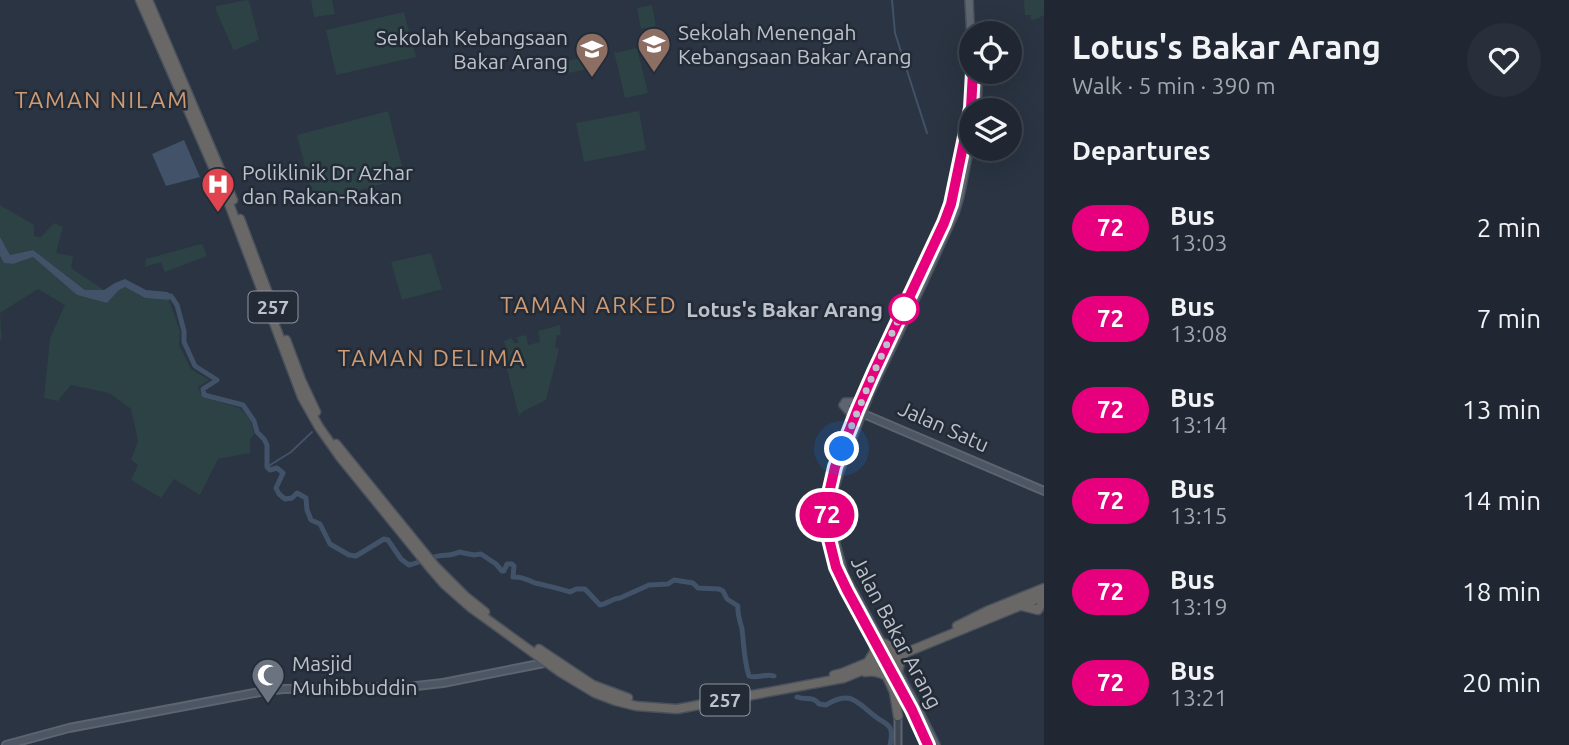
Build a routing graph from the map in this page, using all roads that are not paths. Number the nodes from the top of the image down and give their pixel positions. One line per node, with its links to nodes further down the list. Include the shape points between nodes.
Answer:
1 (140, 0): 10 (highway, 257, via 228,201 303,397 340,457)
2 (148, 0): 10 (highway, 257, via 309,397 334,441)
3 (971, 0): 4 (main road); 5 (main road)
4 (971, 21)
5 (974, 21)
6 (961, 161): 8 (main road, Jalan Bakar Arang, via 944,223)
7 (967, 161): 8 (main road, Jalan Bakar Arang, via 955,213)
8 (862, 411): 8 (main road, via 855,402 844,403 850,413); 9 (main road, Jalan Satu); 16 (main road, Jalan Bakar Arang, via 834,490 832,509 844,574)
9 (1044, 491)
10 (424, 557): 11 (highway, 257)
11 (433, 567): 18 (highway, 257, via 470,607); 20 (highway, 257)
12 (1044, 594): 13 (highway, 257); 14 (highway, via 1038,610); 15 (highway, 257)
13 (1034, 600): 14 (highway, 257); 15 (highway)
14 (1020, 606): 17 (highway, 257)
15 (987, 611): 17 (highway, 257)
16 (878, 644): 17 (highway); 19 (main road, Jalan Bakar Arang); 21 (highway)
17 (906, 649): 19 (highway, 257); 23 (highway)
18 (534, 652): 20 (highway, 257); 22 (highway)
19 (886, 658): 21 (highway, 257); 23 (main road, Jalan Bakar Arang); 25 (highway, 257); 26 (main road, Jalan Bakar Arang)
20 (552, 662): 21 (highway, 257, via 605,691 663,704 842,673); 22 (main road); 25 (highway, 257, via 581,686 616,701 677,709)
21 (865, 664)
22 (533, 665): 31 (main road, via 407,687 265,691 69,728)
23 (898, 672): 33 (main road, Jalan Bakar Arang)
24 (886, 675): 25 (highway, via 872,671); 26 (highway); 29 (highway)
25 (851, 676)
26 (897, 683): 27 (main road, Jalan Bakar Arang)
27 (903, 695): 28 (main road, Jalan Bakar Arang); 29 (main road)
28 (912, 710): 29 (main road, via 901,709); 32 (main road, Jalan Bakar Arang)
29 (898, 716): 30 (street)
30 (898, 744)
31 (6, 745)
32 (928, 745)
33 (936, 745)

